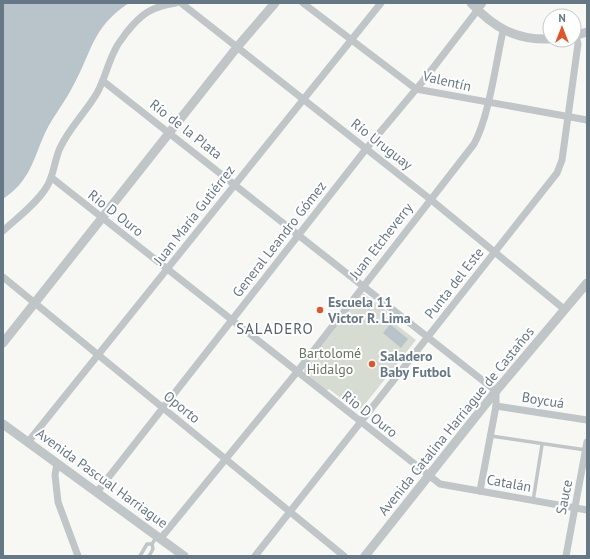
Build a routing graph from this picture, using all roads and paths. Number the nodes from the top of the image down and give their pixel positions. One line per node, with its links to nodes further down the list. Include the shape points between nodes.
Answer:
1 (176, 3): 12 (street, via 148,11 136,20 116,48)
2 (181, 3): 10 (street, Río Uruguay)
3 (275, 3): 10 (street)
4 (303, 3): 9 (street, Valentín)
5 (381, 3): 9 (street, Juan María Gutiérrez)
6 (477, 5): 7 (street); 13 (street, General Leandro Gómez)
7 (503, 31): 8 (street); 15 (street, Juan Etcheverry)
8 (542, 38)
9 (352, 41): 13 (street, Valentín); 14 (street, Juan María Gutiérrez)
10 (238, 46): 14 (street, Río Uruguay); 18 (street)
11 (577, 48): 16 (street, Punta del Este)
12 (104, 81): 18 (street, Río de la Plata); 20 (street, via 62,143 56,156)
13 (416, 89): 15 (street, Valentín); 19 (street, General Leandro Gómez)
14 (304, 98): 19 (street, Río Uruguay); 21 (street, Juan María Gutiérrez)
15 (487, 103): 16 (street, Valentín); 22 (street, Juan Etcheverry, via 474,144)
16 (568, 117): 17 (street, Valentín); 26 (street, Punta del Este, via 562,160 557,173)
17 (587, 120)
18 (170, 133): 21 (street, Río de la Plata); 23 (street)
19 (366, 149): 22 (street, Río Uruguay); 25 (street, General Leandro Gómez)
20 (52, 178): 23 (street, Rio D Ouro); 24 (street, via 41,196)
21 (235, 185): 25 (street, Río de la Plata); 27 (street, Juan María Gutiérrez)
22 (430, 199): 26 (street, Río Uruguay); 31 (street, Juan Etcheverry)
23 (102, 218): 27 (street, Rio D Ouro); 32 (street)
24 (3, 231)
25 (298, 235): 31 (street, Río de la Plata); 34 (street, General Leandro Gómez)
26 (495, 251): 33 (street, Río Uruguay); 35 (street, Punta del Este)
27 (167, 270): 34 (street, Rio D Ouro); 37 (street, Juan María Gutiérrez)
28 (3, 277): 32 (street, Oporto)
29 (587, 279): 33 (street, Avenida Catalina Harriague de Castaños)
30 (587, 283): 33 (street, Avenida Catalina Harriague de Castaños)
31 (363, 286): 35 (street, Río de la Plata); 38 (street, Juan Etcheverry)
32 (35, 303): 36 (street); 37 (street, Oporto)
33 (567, 306): 39 (street, Avenida Catalina Harriague de Castaños)
34 (232, 321): 38 (street, Rio D Ouro); 41 (street, General Leandro Gómez)
35 (427, 337): 39 (street, Río de la Plata); 43 (street, Punta del Este)
36 (3, 343)
37 (98, 355): 41 (street, Oporto); 46 (street, Juan María Gutiérrez)
38 (297, 372): 43 (street, Rio D Ouro); 50 (street, Juan Etcheverry)
39 (496, 391): 40 (street); 52 (street, Avenida Catalina Harriague de Castaños)
40 (496, 406): 42 (street, Boycuá); 45 (street)
41 (162, 408): 50 (street, Oporto); 54 (street, General Leandro Gómez)
42 (587, 420)
43 (360, 422): 52 (street, Rio D Ouro); 58 (street, Punta del Este)
44 (3, 424): 46 (street, Avenida Pascual Harriague)
45 (491, 436): 48 (lane); 53 (street)
46 (28, 442): 51 (street, Avenida Pascual Harriague)
47 (587, 442): 49 (street, Sauce)
48 (542, 445): 49 (lane); 55 (lane)
49 (586, 450): 56 (street, Sauce)
50 (226, 460): 58 (street, Oporto); 59 (street, Juan Etcheverry)
51 (58, 463): 54 (street, Avenida Pascual Harriague); 60 (street, via 55,475 58,502)
52 (428, 477): 53 (street, Catalán, via 440,484); 66 (street, Avenida Catalina Harriague de Castaños)
53 (480, 491): 55 (street, Catalán)
54 (97, 492): 59 (street, Avenida Pascual Harriague)
55 (533, 501): 56 (street, Catalán)
56 (575, 508): 57 (street, Catalán); 67 (street, Sauce)
57 (587, 510)
58 (289, 511): 64 (street, Punta del Este); 65 (street, Oporto)
59 (157, 539): 61 (lane, via 147,544); 62 (lane); 63 (street, Avenida Pascual Harriague)
60 (78, 556)
61 (140, 556)
62 (148, 556)
63 (184, 556)
64 (255, 556)
65 (344, 556)
66 (365, 556)
67 (566, 556)

